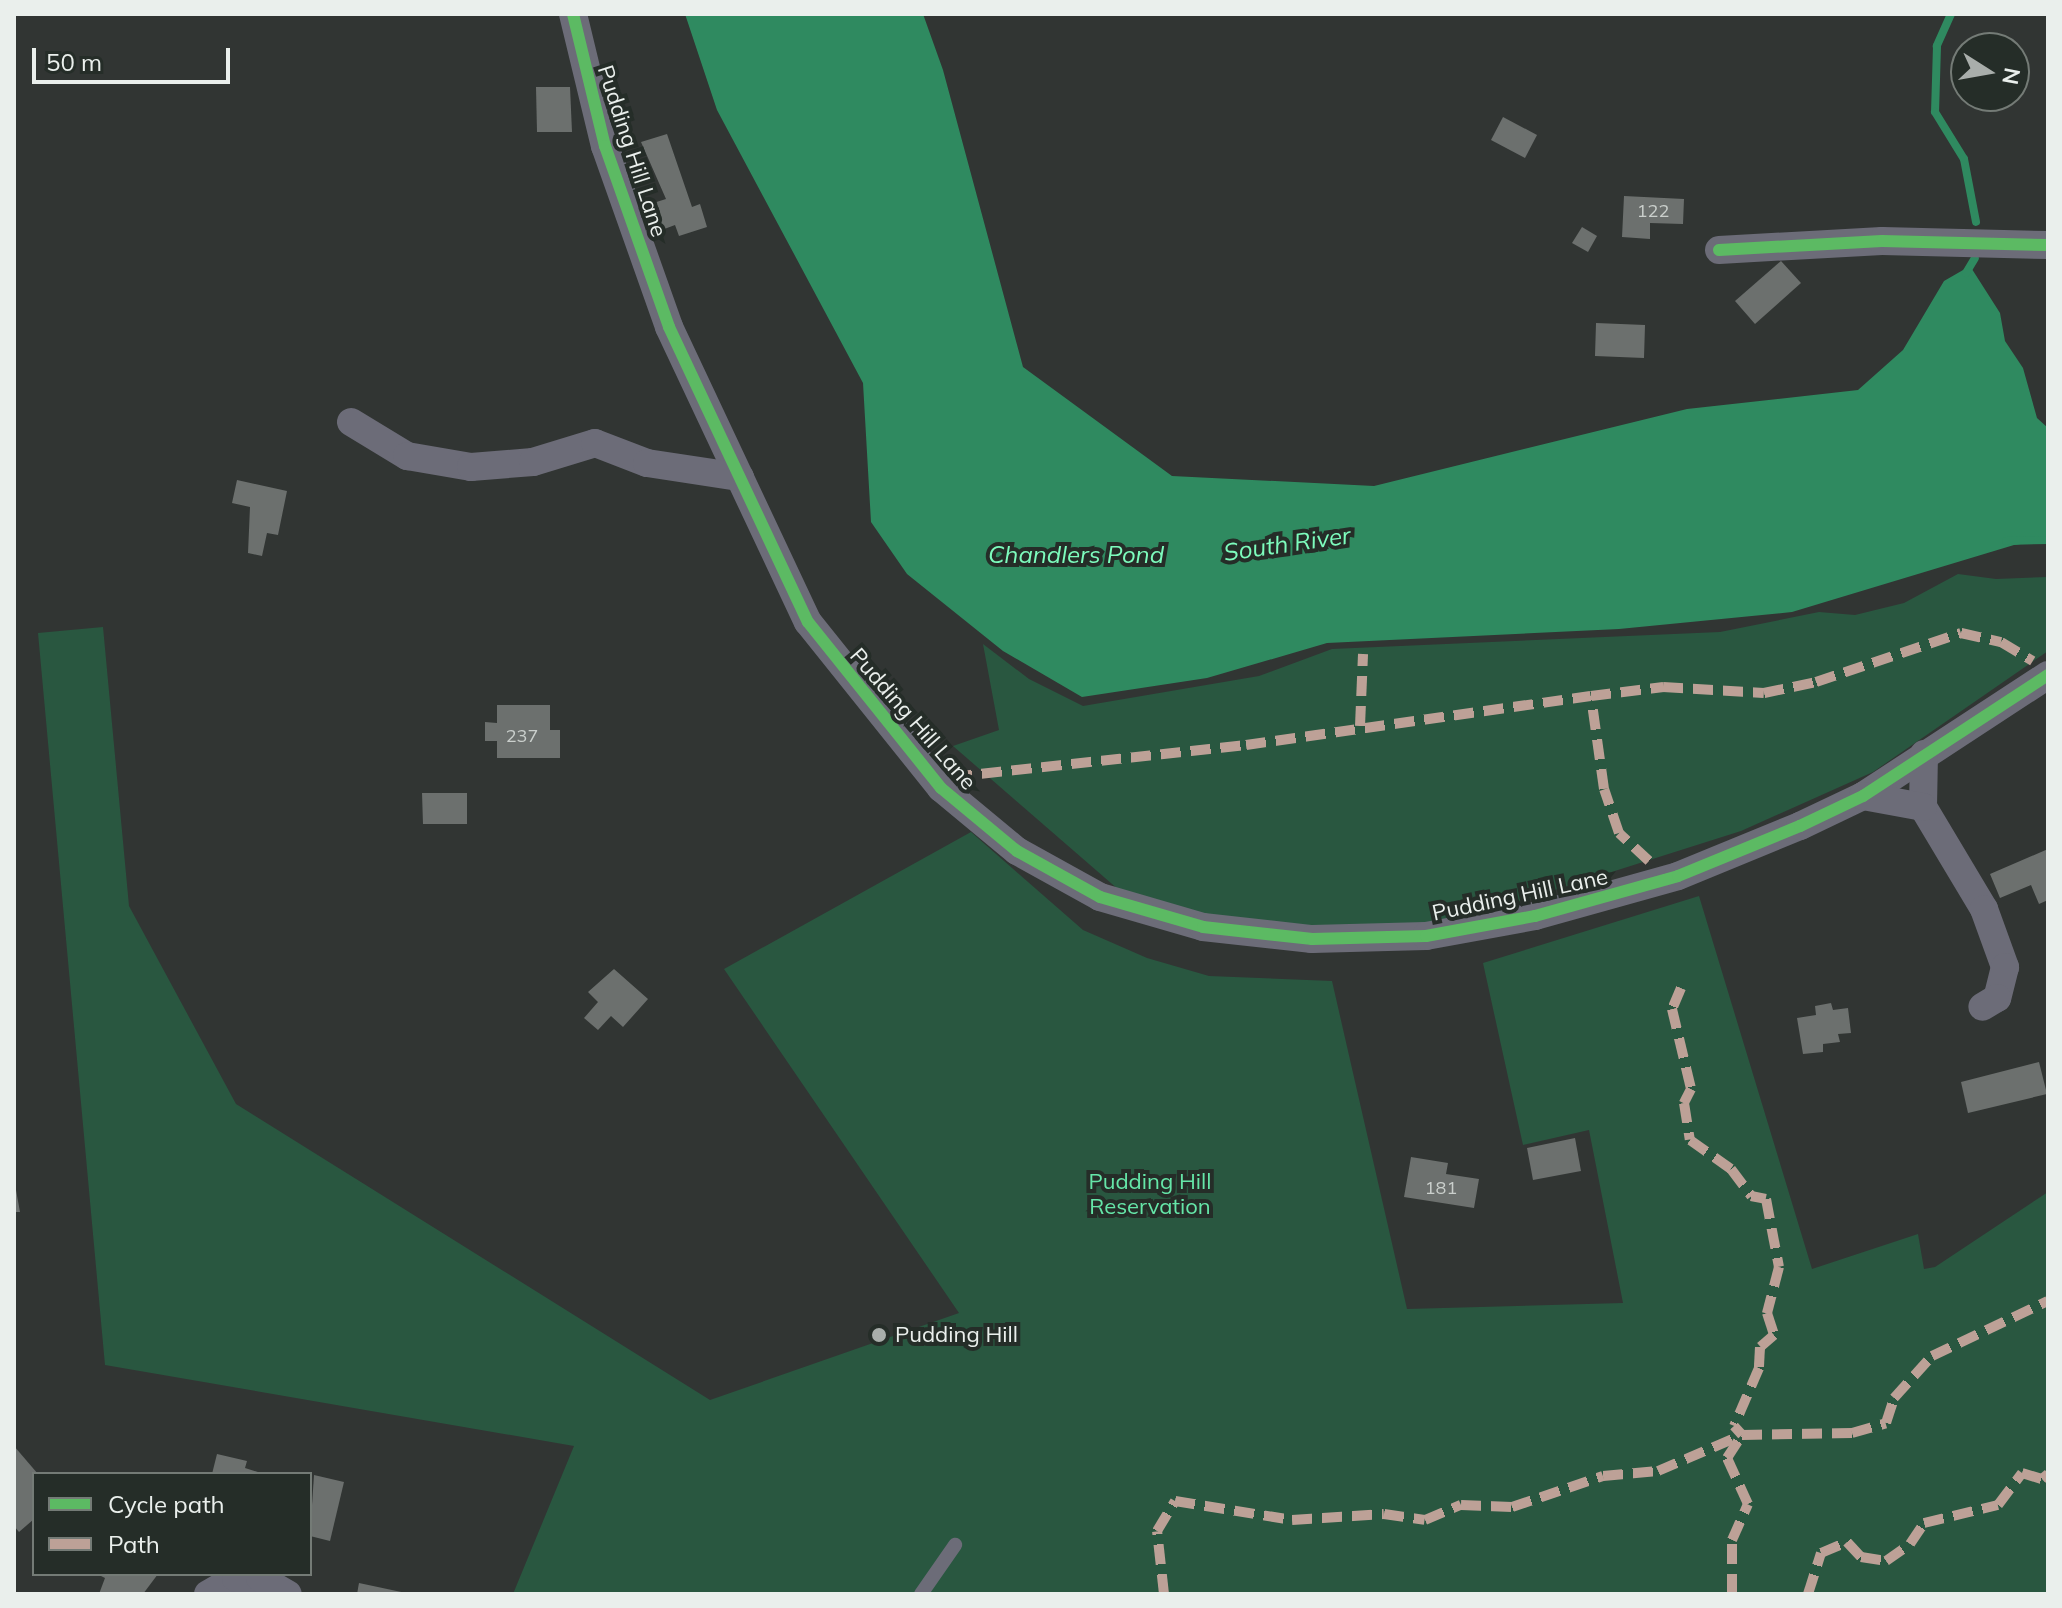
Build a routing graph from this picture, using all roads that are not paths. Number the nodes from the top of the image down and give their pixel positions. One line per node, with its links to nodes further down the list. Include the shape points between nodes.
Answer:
1 (573, 14): 5 (street, Pudding Hill Lane, via 605,146 669,327)
2 (2048, 245): 3 (street, via 1882,241)
3 (1719, 250)
4 (351, 422): 5 (street, via 407,456 471,467 533,462 595,443 647,463)
5 (740, 477): 8 (street, Pudding Hill Lane, via 808,622 941,788 1047,869 1150,914 1203,927 1312,939 1463,930 1678,876)
6 (2048, 675): 7 (street, Pudding Hill Lane)
7 (1924, 754): 8 (street, Pudding Hill Lane); 9 (street)
8 (1863, 796): 9 (street)
9 (1923, 807): 10 (street, via 1984,909 2005,967 1997,998)
10 (1982, 1007)
11 (955, 1545): 14 (lane)
12 (208, 1594): 13 (street, via 236,1578 260,1578)
13 (288, 1594)
14 (921, 1594)

